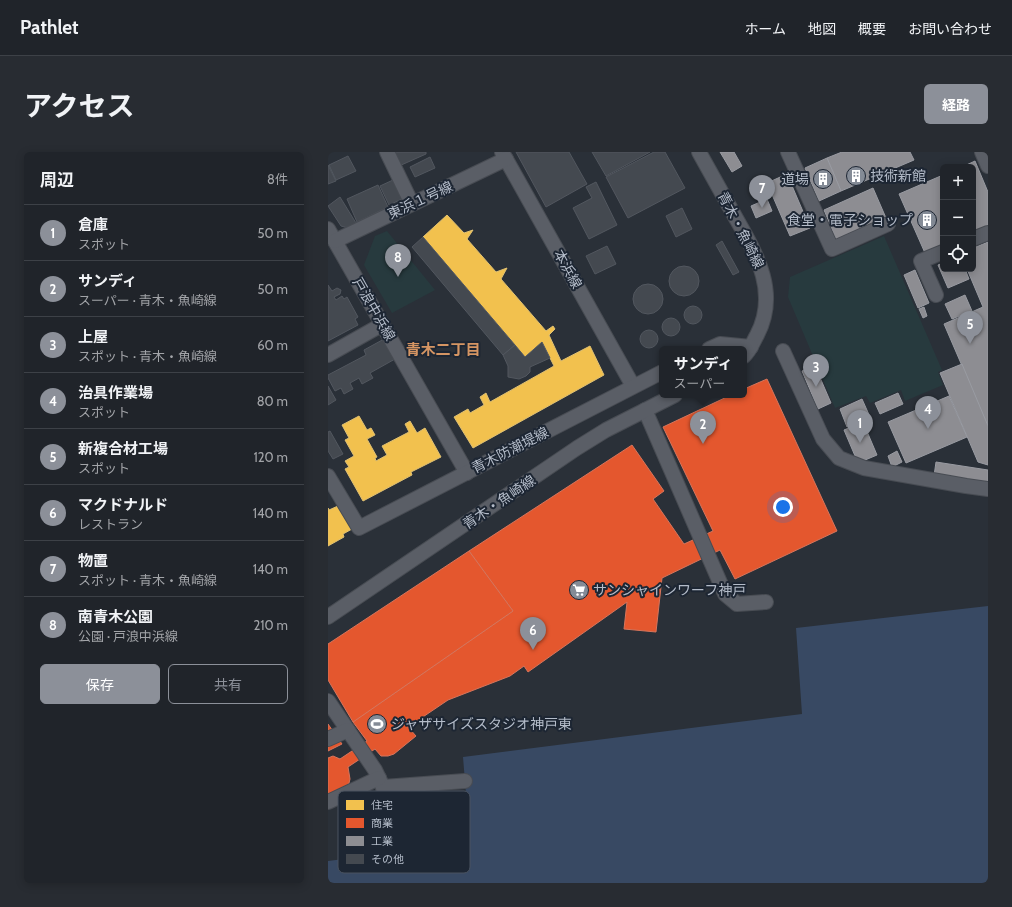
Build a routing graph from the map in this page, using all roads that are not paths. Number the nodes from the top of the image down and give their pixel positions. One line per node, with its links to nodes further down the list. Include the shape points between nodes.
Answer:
1 (387, 152): 7 (street)
2 (699, 152): 17 (street, 青木・魚崎線, via 754,251 762,272 766,290 766,311 760,329)
3 (789, 152): 8 (street, via 832,249)
4 (982, 152): 6 (street)
5 (504, 156): 7 (street, 東浜１号線); 21 (street, 本浜線)
6 (988, 166)
7 (412, 204): 10 (street, 東浜１号線)
8 (888, 224)
9 (988, 233): 11 (street)
10 (331, 235): 14 (street, 戸浪中浜線)
11 (976, 238)
12 (940, 253): 13 (street, via 921,261)
13 (936, 295)
14 (383, 324): 19 (street); 24 (street, 戸浪中浜線)
15 (716, 346): 16 (street)
16 (728, 346)
17 (747, 351)
18 (784, 351): 26 (street, via 823,439 839,458 864,468)
19 (328, 355)
20 (659, 373): 21 (street, 青木防潮堤線)
21 (633, 386): 24 (street, 青木防潮堤線)
22 (669, 398): 23 (street, 青木・魚崎線)
23 (645, 410): 27 (street, via 725,594 737,604); 28 (street, 青木・魚崎線, via 577,448)
24 (467, 473): 25 (street, 青木防潮堤線, via 359,528)
25 (328, 476)
26 (988, 489)
27 (766, 602)
28 (328, 618)
29 (328, 701): 30 (street)
30 (348, 730): 31 (street); 33 (street)
31 (328, 739)
32 (465, 781): 33 (street)
33 (381, 782): 34 (street); 35 (street)
34 (357, 791)
35 (383, 791)
36 (338, 798): 37 (street)
37 (328, 802)

